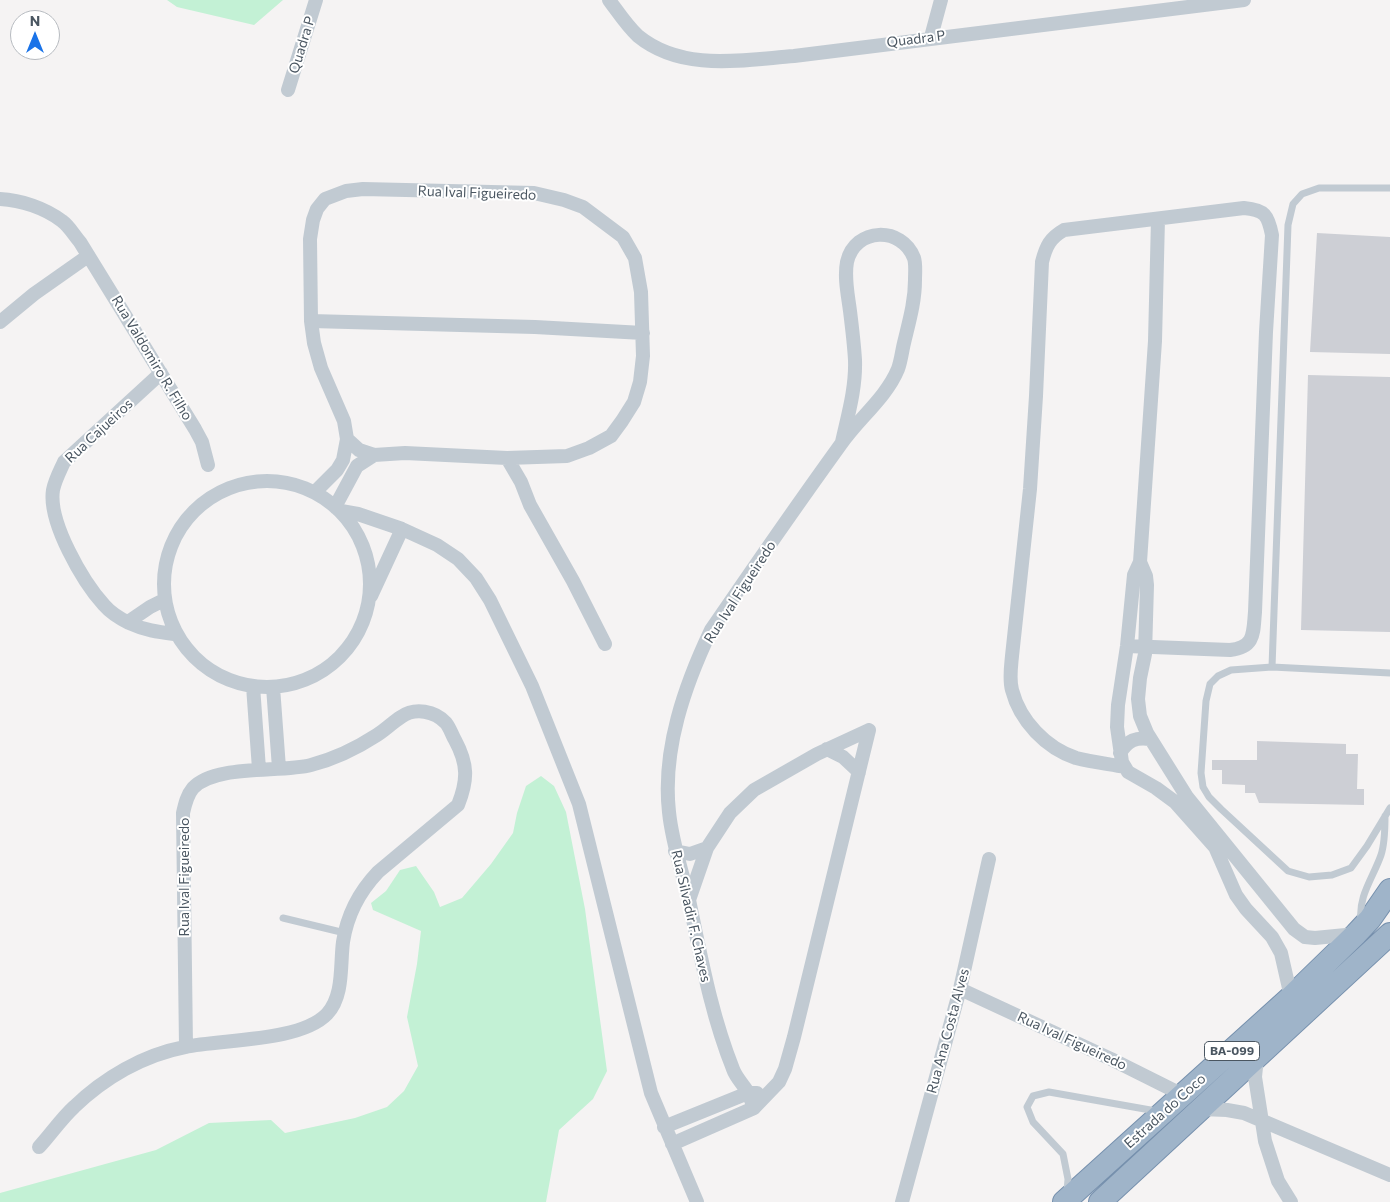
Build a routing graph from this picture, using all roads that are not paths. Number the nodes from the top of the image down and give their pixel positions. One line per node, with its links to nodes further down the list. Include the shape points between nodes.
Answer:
1 (316, 0): 6 (street, Quadra P)
2 (610, 0): 5 (street, Quadra P, via 638,36 664,52 691,60 722,62 794,56)
3 (941, 0): 5 (street)
4 (1244, 0): 5 (street, Quadra P)
5 (931, 37)
6 (288, 90)
7 (1390, 188): 35 (lane, via 1319,188 1302,194 1293,204 1288,225)
8 (0, 199): 10 (street, Rua Valdomiro R. Filho, via 34,207 63,222)
9 (1158, 219): 27 (street, via 1155,341); 34 (street, via 1257,209 1269,221 1272,235 1253,635 1249,644 1241,649); 43 (street, via 1064,230 1046,245 1042,262 1030,489 1010,679 1022,714 1046,742 1074,757)
10 (88, 256): 12 (street); 14 (street, Rua Valdomiro R. Filho)
11 (310, 320): 13 (street); 13 (street, Rua Ival Figueiredo, via 310,240 317,209 325,200 346,191 363,189 534,193 583,207 622,237 636,258); 17 (street, Rua Ival Figueiredo, via 321,368 344,421)
12 (0, 322)
13 (643, 333): 20 (street, Rua Ival Figueiredo, via 640,382 634,402 611,436 567,456)
14 (161, 373): 22 (street, Rua Valdomiro R. Filho, via 202,442); 30 (street, Rua Cajueiros, via 64,462 53,491 57,522 68,550 106,607)
15 (854, 388): 16 (street, via 864,395); 16 (street, Rua Ival Figueiredo, via 853,334 845,276 847,262 852,248 861,240 882,235 895,238 908,247 915,259 915,298 898,368); 18 (street, Rua Ival Figueiredo)
16 (879, 398): 18 (street, Rua Ival Figueiredo)
17 (347, 440): 19 (street, via 359,450); 24 (street, Rua Ival Figueiredo, via 343,460 337,470)
18 (842, 442): 42 (street, Rua Ival Figueiredo, via 711,630 683,701)
19 (374, 455): 21 (street, Rua Ival Figueiredo, via 405,453); 25 (street, via 357,466)
20 (527, 457): 21 (street, Rua Ival Figueiredo); 23 (street)
21 (507, 458): 23 (street)
22 (208, 464)
23 (521, 482): 32 (street, via 530,505)
24 (315, 492): 25 (street); 28 (street, via 284,481 251,481 220,491 194,510 174,536 164,567)
25 (338, 509): 26 (street); 29 (street, via 360,537 370,568)
26 (402, 529): 29 (street); 76 (street, via 437,545 458,559 476,578 532,686 579,804 650,1093)
27 (1140, 562): 33 (street, via 1134,575); 34 (street, via 1147,585)
28 (164, 600): 30 (street); 31 (street)
29 (369, 600): 38 (street, via 361,626 346,650 325,669 300,681)
30 (128, 622): 31 (street, Rua Cajueiros, via 143,629)
31 (174, 634): 37 (street, via 192,655 218,675)
32 (605, 644)
33 (1127, 646): 34 (street); 41 (street, via 1118,705)
34 (1146, 648): 39 (street, via 1138,699 1140,716)
35 (1272, 667): 36 (lane); 50 (lane, via 1231,670 1210,684 1201,774 1209,797 1288,870 1309,878 1351,868)
36 (1390, 673)
37 (253, 686): 38 (street); 45 (street)
38 (273, 686): 44 (street)
39 (1150, 739): 41 (street, via 1130,741); 47 (street)
40 (827, 750): 46 (street, via 843,757); 46 (street, via 870,730); 51 (street, via 754,790 730,813)
41 (1120, 753): 43 (street)
42 (671, 758): 52 (street, Rua Silvadir F. Chaves, via 669,811)
43 (1126, 767): 48 (street, via 1128,772)
44 (279, 768): 45 (street, Rua Ival Figueiredo); 60 (street, Rua Ival Figueiredo, via 310,765 336,756 378,734 403,715 414,712 434,713 446,724 459,748 466,777 458,805 367,884)
45 (259, 769): 64 (street, Rua Ival Figueiredo, via 206,780 194,787 183,813)
46 (859, 772): 67 (street, via 787,1061 779,1082)
47 (1174, 776): 48 (street, via 1169,786); 56 (street, via 1200,814)
48 (1158, 790): 58 (street, via 1175,802 1215,847 1236,895)
49 (1390, 808): 50 (lane)
50 (1385, 816): 59 (lane, via 1381,854 1362,896)
51 (707, 848): 52 (street, via 690,854); 55 (street)
52 (675, 851): 55 (street, Rua Silvadir F. Chaves)
53 (989, 859): 62 (street, Rua Ana Costa Alves)
54 (1390, 890): 59 (highway, Estrada do Coco / BA-099)
55 (688, 900): 66 (street, Rua Silvadir F. Chaves, via 718,1029)
56 (1275, 905): 58 (street); 59 (street, via 1294,929 1305,937 1328,938)
57 (283, 918): 60 (lane)
58 (1257, 921): 63 (street, via 1281,953)
59 (1359, 931): 63 (highway, Estrada do Coco / BA-099)
60 (345, 933): 64 (street, Rua Ival Figueiredo, via 339,986 334,1005 326,1015 301,1030)
61 (1390, 934): 65 (highway, Estrada do Coco / BA-099)
62 (960, 989): 69 (street, Rua Ival Figueiredo); 82 (street, Rua Ana Costa Alves)
63 (1291, 997): 69 (highway, Estrada do Coco / BA-099)
64 (186, 1047): 78 (street, Rua Ival Figueiredo, via 128,1066 109,1079 73,1108)
65 (1256, 1057): 72 (highway, Estrada do Coco / BA-099); 75 (street, via 1255,1077)
66 (734, 1071): 68 (street, Rua Silvadir F. Chaves); 70 (street, Rua Silvadir F. Chaves)
67 (771, 1092): 68 (street); 71 (street)
68 (748, 1093): 70 (street); 71 (street, Rua Silvadir F. Chaves)
69 (1183, 1095): 73 (highway, Estrada do Coco / BA-099)
70 (733, 1100): 74 (street, Rua Silvadir F. Chaves); 76 (street)
71 (754, 1108): 74 (street)
72 (1201, 1109): 75 (street, via 1244,1113); 83 (highway, Estrada do Coco / BA-099)
73 (1164, 1113): 80 (highway, Estrada do Coco / BA-099); 80 (lane, via 1049,1092 1033,1096 1028,1108 1033,1122 1063,1154 1068,1179)
74 (739, 1115): 77 (street)
75 (1262, 1120): 79 (street); 84 (street, via 1278,1181)
76 (664, 1127): 77 (street)
77 (672, 1144): 81 (street)
78 (39, 1148)
79 (1390, 1175)
80 (1065, 1201)
81 (697, 1202)
82 (902, 1202)
83 (1100, 1202)
84 (1291, 1202)

